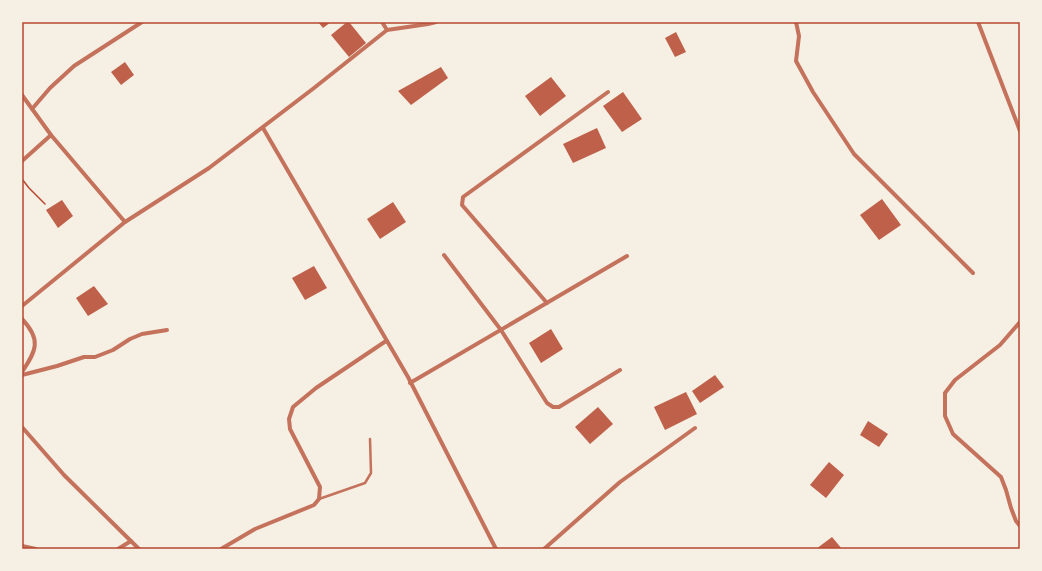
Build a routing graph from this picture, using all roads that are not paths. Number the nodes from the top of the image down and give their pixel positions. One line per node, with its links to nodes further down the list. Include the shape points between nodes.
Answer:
1 (142, 22): 9 (street, via 74,66)
2 (382, 22): 6 (street)
3 (436, 22): 6 (street)
4 (796, 22): 17 (street, via 799,36 796,61 854,154)
5 (978, 22): 11 (street)
6 (387, 30): 10 (street)
7 (608, 92): 18 (street, via 463,197 462,205)
8 (22, 95): 9 (street)
9 (32, 109): 12 (street)
10 (262, 128): 14 (street, via 209,168); 24 (street)
11 (1020, 131)
12 (51, 135): 13 (street); 14 (street)
13 (22, 160)
14 (125, 222): 19 (street)
15 (444, 255): 23 (street)
16 (627, 256): 18 (street)
17 (973, 273)
18 (547, 303): 23 (street)
19 (22, 306)
20 (22, 319): 26 (street, via 33,334 35,346)
21 (1020, 322): 32 (street, via 1000,345 955,380 945,393 945,416 954,434 1001,477)
22 (167, 330): 26 (street, via 142,334 94,357 84,357)
23 (501, 330): 25 (street, via 552,407 558,407); 27 (street)
24 (386, 341): 27 (street); 31 (street, via 316,388 293,407 289,419 290,429 320,487)
25 (620, 370)
26 (22, 374)
27 (410, 383): 39 (street)
28 (22, 427): 33 (street, via 64,475)
29 (695, 428): 40 (street, via 620,482)
30 (370, 439): 31 (lane, via 371,473 365,483)
31 (319, 499): 38 (street, via 314,505 255,529)
32 (1020, 526)
33 (131, 541): 36 (street); 37 (street)
34 (22, 546): 35 (street)
35 (36, 549)
36 (118, 549)
37 (139, 549)
38 (221, 549)
39 (496, 549)
40 (544, 549)

